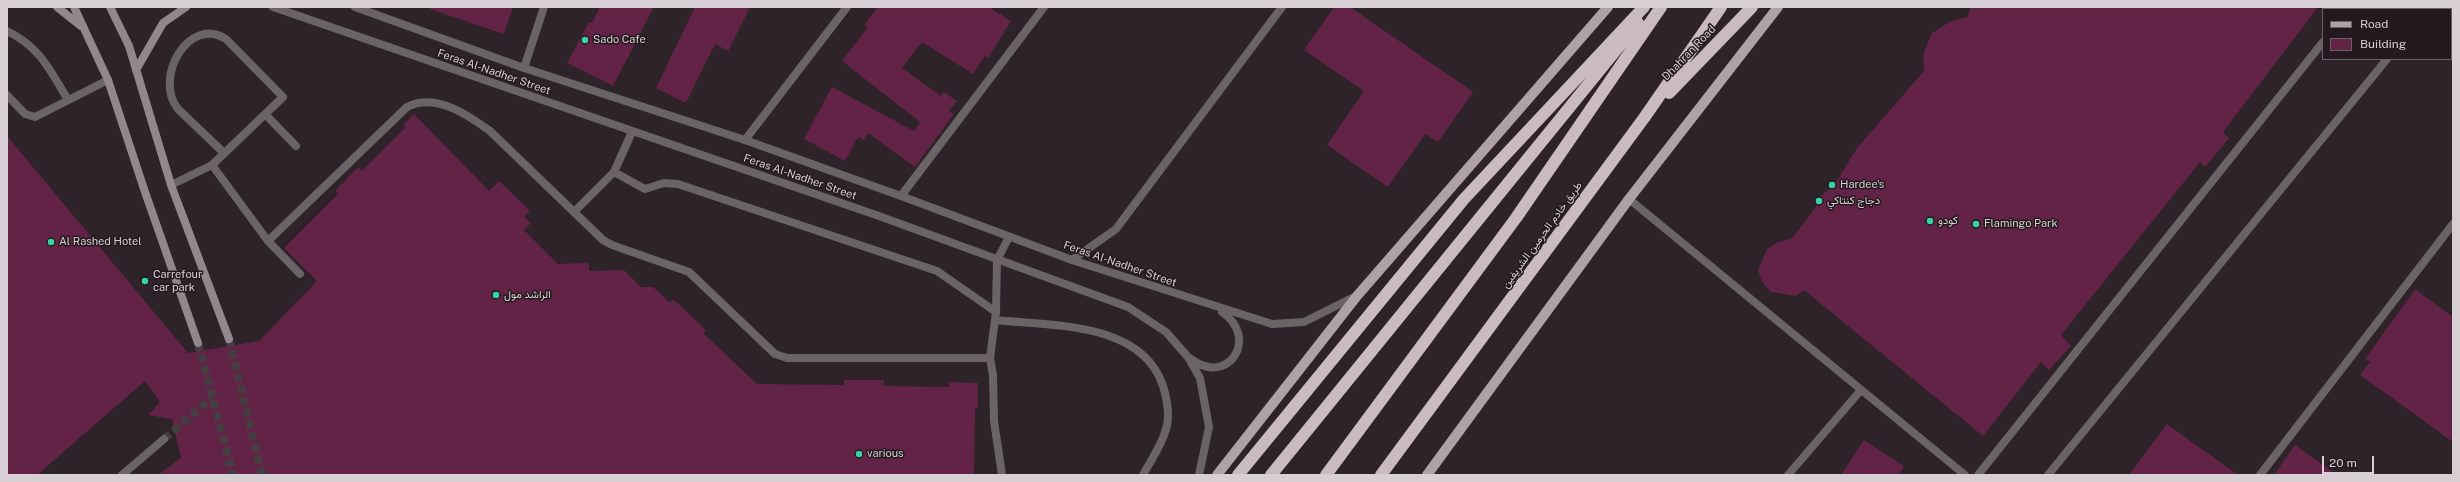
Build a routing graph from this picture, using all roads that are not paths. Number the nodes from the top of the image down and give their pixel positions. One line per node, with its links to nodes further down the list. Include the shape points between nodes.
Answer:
1 (57, 7): 18 (main road)
2 (74, 7): 18 (main road)
3 (110, 7): 23 (main road, via 129,46)
4 (186, 7): 23 (main road, via 164,23)
5 (272, 7): 29 (street, Feras Al-Nadher Street)
6 (544, 7): 22 (street)
7 (847, 7): 30 (street)
8 (1044, 7): 36 (street)
9 (1282, 7): 43 (street, via 1116,229)
10 (1608, 7): 45 (main road)
11 (1644, 7): 59 (highway, via 1464,199)
12 (1652, 7): 60 (highway)
13 (1661, 7): 61 (highway, via 1516,218)
14 (1721, 7): 28 (highway, طريق خادم الحرمين الشريفين)
15 (1752, 7): 28 (highway, Dhahran Road)
16 (1778, 7): 37 (main road)
17 (359, 8): 22 (street, Feras Al-Nadher Street)
18 (81, 26): 24 (main road)
19 (7, 31): 26 (street, via 23,39 40,54)
20 (2322, 43): 66 (street)
21 (2386, 60): 67 (street)
22 (524, 68): 30 (street, Feras Al-Nadher Street)
23 (136, 70): 35 (main road)
24 (108, 80): 26 (street); 49 (main road, via 144,192)
25 (7, 95): 26 (street, via 25,114 35,117)
26 (68, 100)
27 (265, 114): 31 (street); 32 (street); 32 (street, via 283,97 226,39 208,33 188,44 169,73 170,97 178,109)
28 (1644, 118): 62 (highway, طريق خادم الحرمين الشريفين)
29 (632, 132): 34 (street); 42 (street, Feras Al-Nadher Street, via 879,216)
30 (745, 140): 36 (street, Feras Al-Nadher Street)
31 (296, 146)
32 (224, 153): 33 (street)
33 (212, 165): 35 (street); 41 (street)
34 (614, 172): 38 (street); 47 (street, via 645,188 664,183 678,184 937,271)
35 (170, 185): 48 (main road)
36 (901, 196): 40 (street, Feras Al-Nadher Street)
37 (1629, 199): 52 (street); 63 (main road)
38 (574, 212): 41 (street, via 490,131 476,121 442,105 426,101 407,107); 51 (street, via 607,243 689,272 775,354 787,358)
39 (2453, 224): 68 (street)
40 (1009, 238): 42 (street); 43 (street, Feras Al-Nadher Street)
41 (268, 241): 44 (street)
42 (997, 260): 47 (street); 50 (street, Feras Al-Nadher Street, via 1128,307 1166,332)
43 (1072, 260): 46 (street, Feras Al-Nadher Street)
44 (300, 274)
45 (1357, 296): 46 (street, Feras Al-Nadher Street, via 1304,322 1272,324); 58 (main road)
46 (1216, 308): 50 (street, via 1236,324 1240,333 1236,353 1229,362 1218,368 1198,365)
47 (995, 316): 51 (street); 56 (street, via 1100,332 1135,348 1149,361 1159,374 1165,393 1167,427)
48 (229, 339)
49 (198, 343)
50 (1188, 357): 57 (street, Feras Al-Nadher Street, via 1200,378 1209,427)
51 (990, 358): 55 (street, via 994,421)
52 (1861, 390): 64 (street); 65 (street)
53 (164, 439): 54 (street)
54 (122, 475)
55 (1002, 475)
56 (1143, 475)
57 (1198, 475)
58 (1217, 475)
59 (1238, 475)
60 (1270, 475)
61 (1326, 475)
62 (1381, 475)
63 (1427, 475)
64 (1788, 475)
65 (1966, 475)
66 (1978, 475)
67 (2048, 475)
68 (2260, 475)

